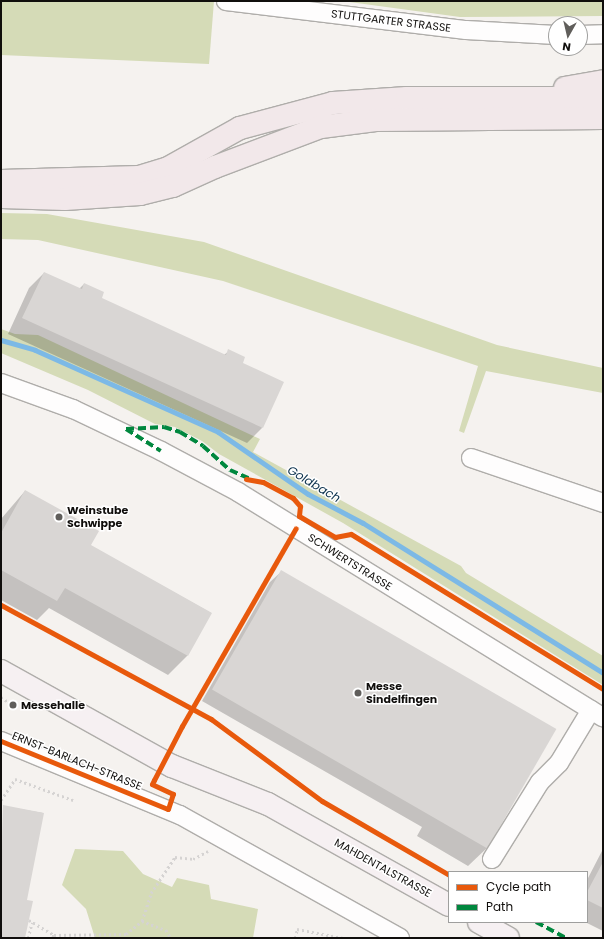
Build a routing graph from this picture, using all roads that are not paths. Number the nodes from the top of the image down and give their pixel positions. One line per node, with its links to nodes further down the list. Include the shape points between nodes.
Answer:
1 (226, 1): 3 (street, STUTTGARTER STRASSE, via 466,30)
2 (603, 34): 4 (street)
3 (548, 35)
4 (588, 35)
5 (603, 81): 7 (highway)
6 (603, 98): 7 (highway)
7 (505, 99): 9 (highway, via 407,98 333,103 240,128 168,168 138,177)
8 (603, 118): 10 (highway, via 376,120 321,127 215,166 173,186 140,194 65,198)
9 (1, 181)
10 (1, 197)
11 (1, 383): 15 (street, SCHWERTSTRASSE, via 72,409 161,450 238,492)
12 (471, 458): 13 (street)
13 (603, 503)
14 (1, 671): 18 (main road, MAHDENTALSTRASSE, via 172,766 268,804)
15 (597, 714): 17 (street, via 559,763 540,782)
16 (1, 741): 20 (street, ERNST-BARLACH-STRASSE, via 180,815)
17 (492, 859)
18 (448, 904)
19 (481, 923): 21 (main road)
20 (400, 938)
21 (508, 938)

